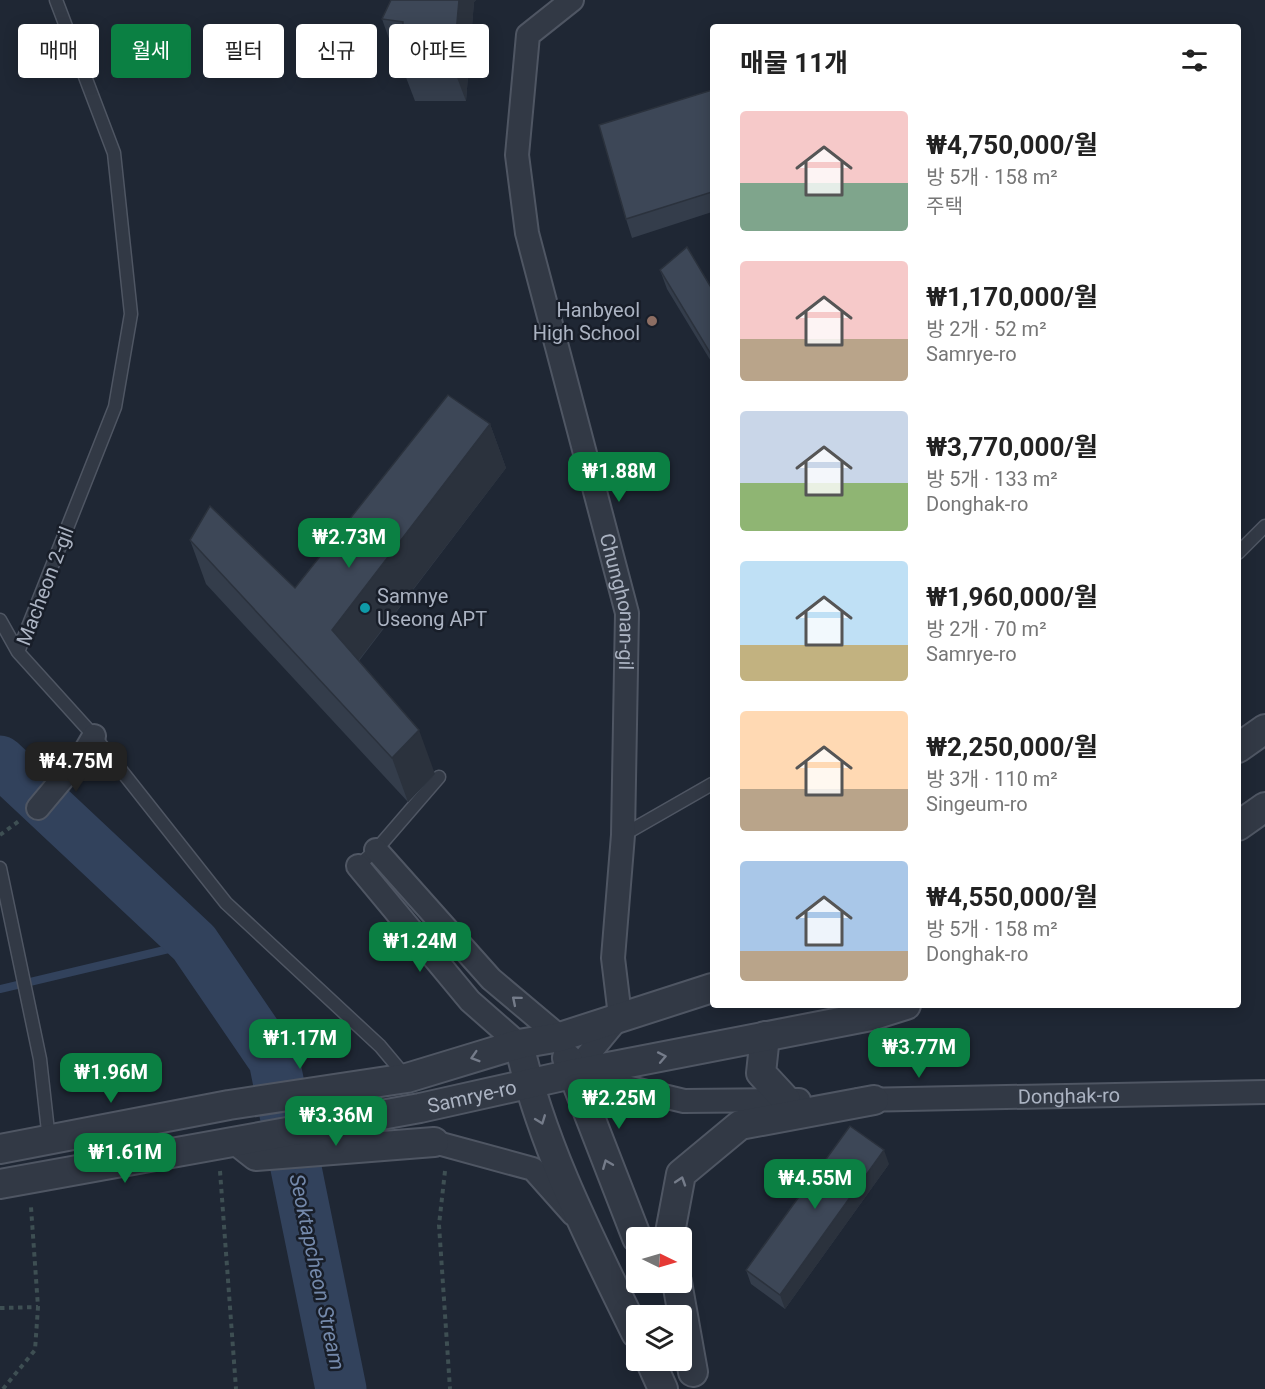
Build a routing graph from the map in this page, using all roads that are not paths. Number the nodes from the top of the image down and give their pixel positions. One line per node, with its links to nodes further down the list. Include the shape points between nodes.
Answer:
1 (56, 0): 6 (lane, Macheon 2-gil, via 114,153 131,314 115,407)
2 (572, 0): 15 (street, Chunghonan-gil, via 528,35 517,154 527,233 627,613)
3 (1265, 526): 4 (lane)
4 (1241, 550)
5 (0, 620): 6 (lane)
6 (18, 652): 8 (lane, Macheon 2-gil)
7 (1265, 729): 9 (street)
8 (89, 745): 13 (street); 26 (lane, Macheon 2-gil, via 226,903 380,1046)
9 (1241, 746)
10 (439, 777): 16 (lane)
11 (710, 785): 15 (lane)
12 (1265, 807): 14 (street)
13 (38, 808)
14 (1241, 824)
15 (623, 835): 21 (street, Chunghonan-gil, via 613,958)
16 (376, 850): 17 (lane); 23 (street, one-way to 16, via 491,979)
17 (358, 866): 24 (street, via 470,1001)
18 (1, 870): 31 (lane, via 40,1059)
19 (710, 989): 21 (street, Samrye-ro)
20 (896, 1008): 22 (street, Samrye-ro)
21 (620, 1016): 23 (street, Samrye-ro); 25 (street)
22 (765, 1036): 25 (street, Samrye-ro, one-way to 22); 29 (street, via 761,1073)
23 (560, 1037): 24 (street, Samrye-ro); 25 (street)
24 (519, 1044): 26 (street, Samrye-ro, one-way to 26); 27 (street)
25 (572, 1074): 27 (street, Samrye-ro); 29 (street, Donghak-ro, via 684,1101); 37 (street, one-way to 25)
26 (407, 1078): 31 (street, Samrye-ro, via 230,1105)
27 (529, 1086): 33 (street, Samrye-ro); 36 (street, one-way to 36)
28 (1265, 1092): 30 (street, Donghak-ro)
29 (786, 1100): 30 (street, Donghak-ro)
30 (874, 1100): 38 (street, Donghak-ro, one-way to 30, via 681,1174 740,1125)
31 (49, 1140): 34 (street, Samrye-ro)
32 (441, 1144): 33 (street); 36 (street, via 533,1169)
33 (239, 1145): 35 (street, Samrye-ro)
34 (0, 1149)
35 (0, 1184)
36 (584, 1226): 40 (street)
37 (633, 1227)
38 (671, 1227)
39 (679, 1293): 42 (street)
40 (626, 1312)
41 (655, 1371): 43 (street)
42 (697, 1380)
43 (663, 1389)

